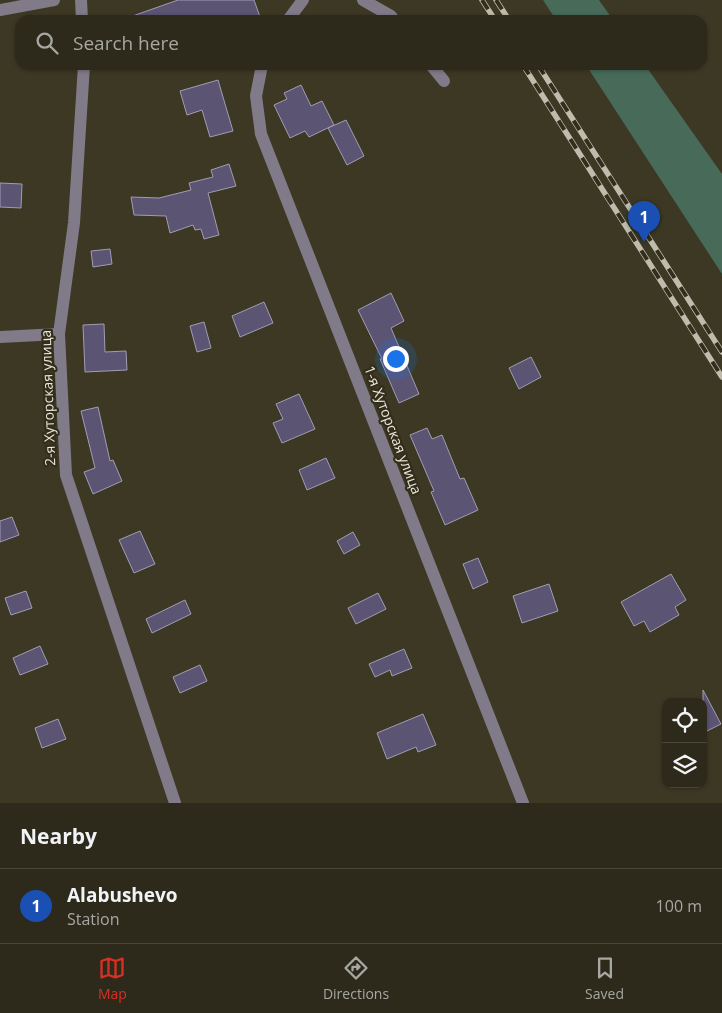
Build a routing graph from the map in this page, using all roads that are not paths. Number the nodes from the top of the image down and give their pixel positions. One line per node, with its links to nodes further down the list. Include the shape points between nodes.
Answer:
1 (54, 0): 5 (street)
2 (80, 0): 6 (street)
3 (303, 0): 7 (street)
4 (363, 0): 8 (street)
5 (0, 10)
6 (82, 15)
7 (292, 15)
8 (389, 15)
9 (84, 70): 13 (street, 2-я Хуторская улица, via 74,223)
10 (261, 70): 16 (street, 1-я Хуторская улица, via 256,96 261,134)
11 (435, 70): 12 (street)
12 (444, 81)
13 (59, 334): 14 (street); 15 (street, 2-я Хуторская улица, via 66,475)
14 (0, 337)
15 (175, 803)
16 (523, 803)

